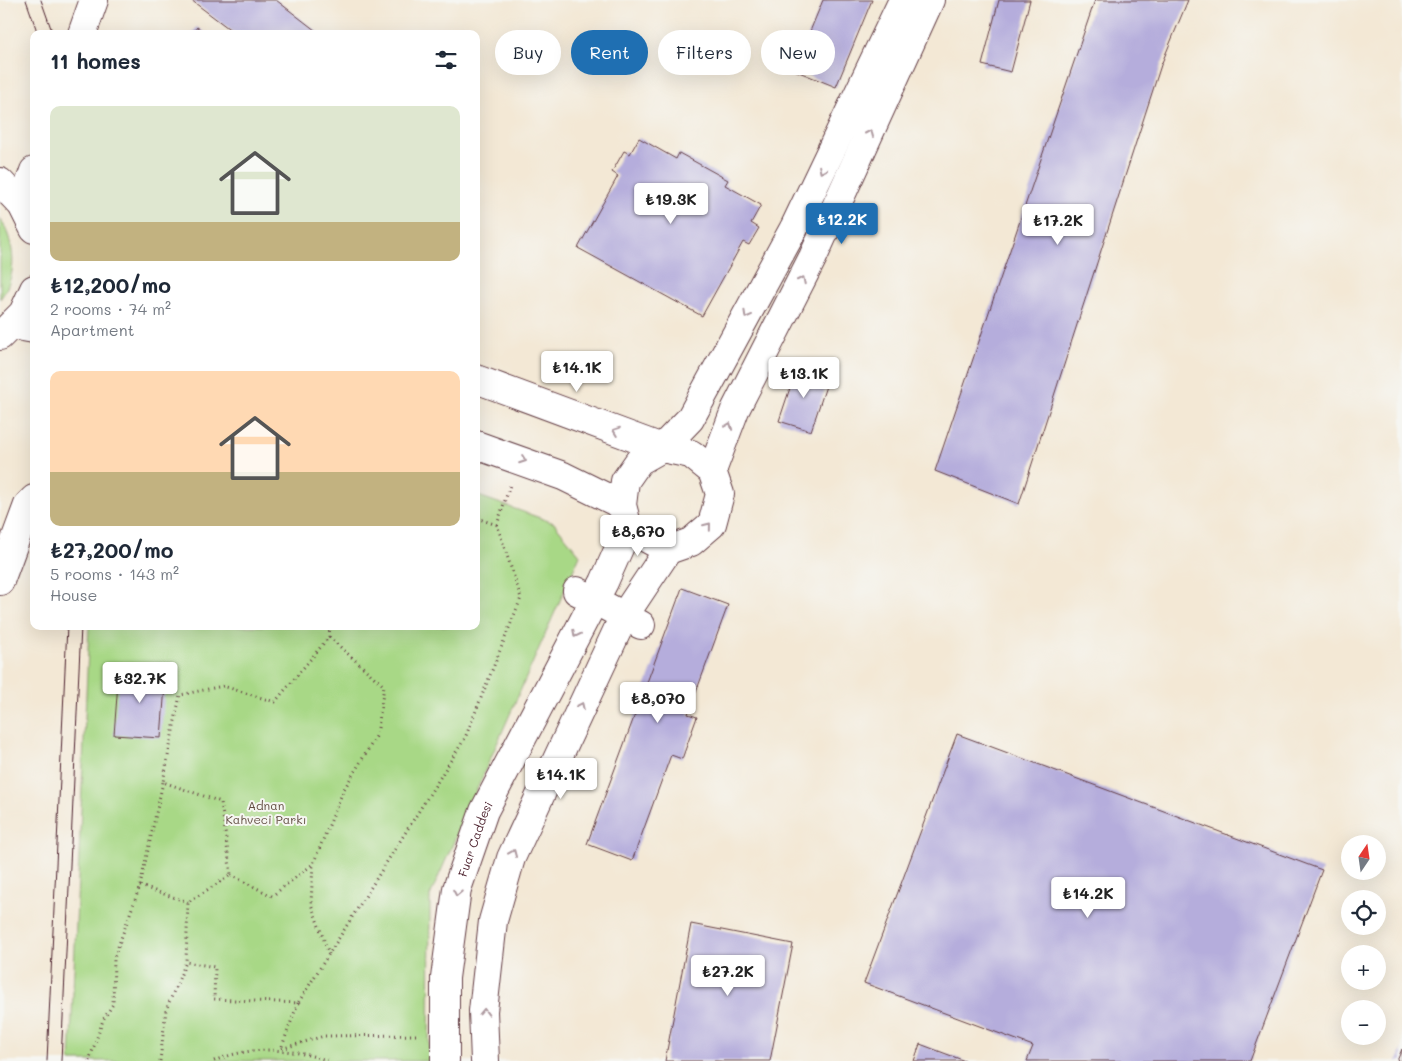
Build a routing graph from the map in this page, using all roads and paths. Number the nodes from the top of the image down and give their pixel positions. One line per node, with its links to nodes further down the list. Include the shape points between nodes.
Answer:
1 (94, 0): 4 (street)
2 (903, 0): 11 (street, one-way to 11, via 794,228 690,419)
3 (930, 0): 13 (street, one-way to 3, via 735,410 813,257)
4 (83, 30)
5 (0, 182): 6 (street)
6 (30, 220)
7 (30, 298): 8 (street)
8 (15, 330)
9 (480, 380): 11 (street, one-way to 9)
10 (480, 446): 12 (street)
11 (662, 448): 13 (street, via 691,454); 15 (street, via 639,461 626,481)
12 (518, 458): 15 (street, one-way to 15, via 564,476); 17 (path)
13 (712, 471): 18 (street, one-way to 13, via 692,542 712,524 720,494)
14 (30, 504): 19 (street)
15 (625, 516): 18 (street); 20 (street, Fuar Caddesi)
16 (480, 519): 17 (path)
17 (497, 525): 29 (path, via 521,598 465,738)
18 (668, 550): 21 (street)
19 (0, 581)
20 (586, 595): 21 (street); 38 (street, Fuar Caddesi, one-way to 38, via 484,810 457,889 445,978)
21 (632, 620): 39 (street, one-way to 21, via 483,1011 493,922 511,858)
22 (330, 630): 23 (path)
23 (329, 637): 24 (path, via 275,702 223,686 180,695); 25 (path, via 384,686 377,735 344,789)
24 (163, 782): 26 (path, via 221,802); 27 (path)
25 (313, 864): 26 (path, via 272,896); 29 (path, via 311,904)
26 (231, 875): 28 (path)
27 (140, 886): 28 (path); 34 (path, via 114,958 114,1004 103,1020)
28 (188, 902): 30 (path)
29 (329, 954): 31 (path)
30 (186, 962): 31 (path, via 215,967 214,999); 35 (path, via 166,1010)
31 (298, 1003): 33 (path)
32 (422, 1044): 33 (path, via 421,1035 324,1036)
33 (281, 1049): 36 (path, via 234,1052); 37 (path)
34 (89, 1061)
35 (160, 1061)
36 (214, 1061)
37 (329, 1061)
38 (445, 1061)
39 (485, 1061)

